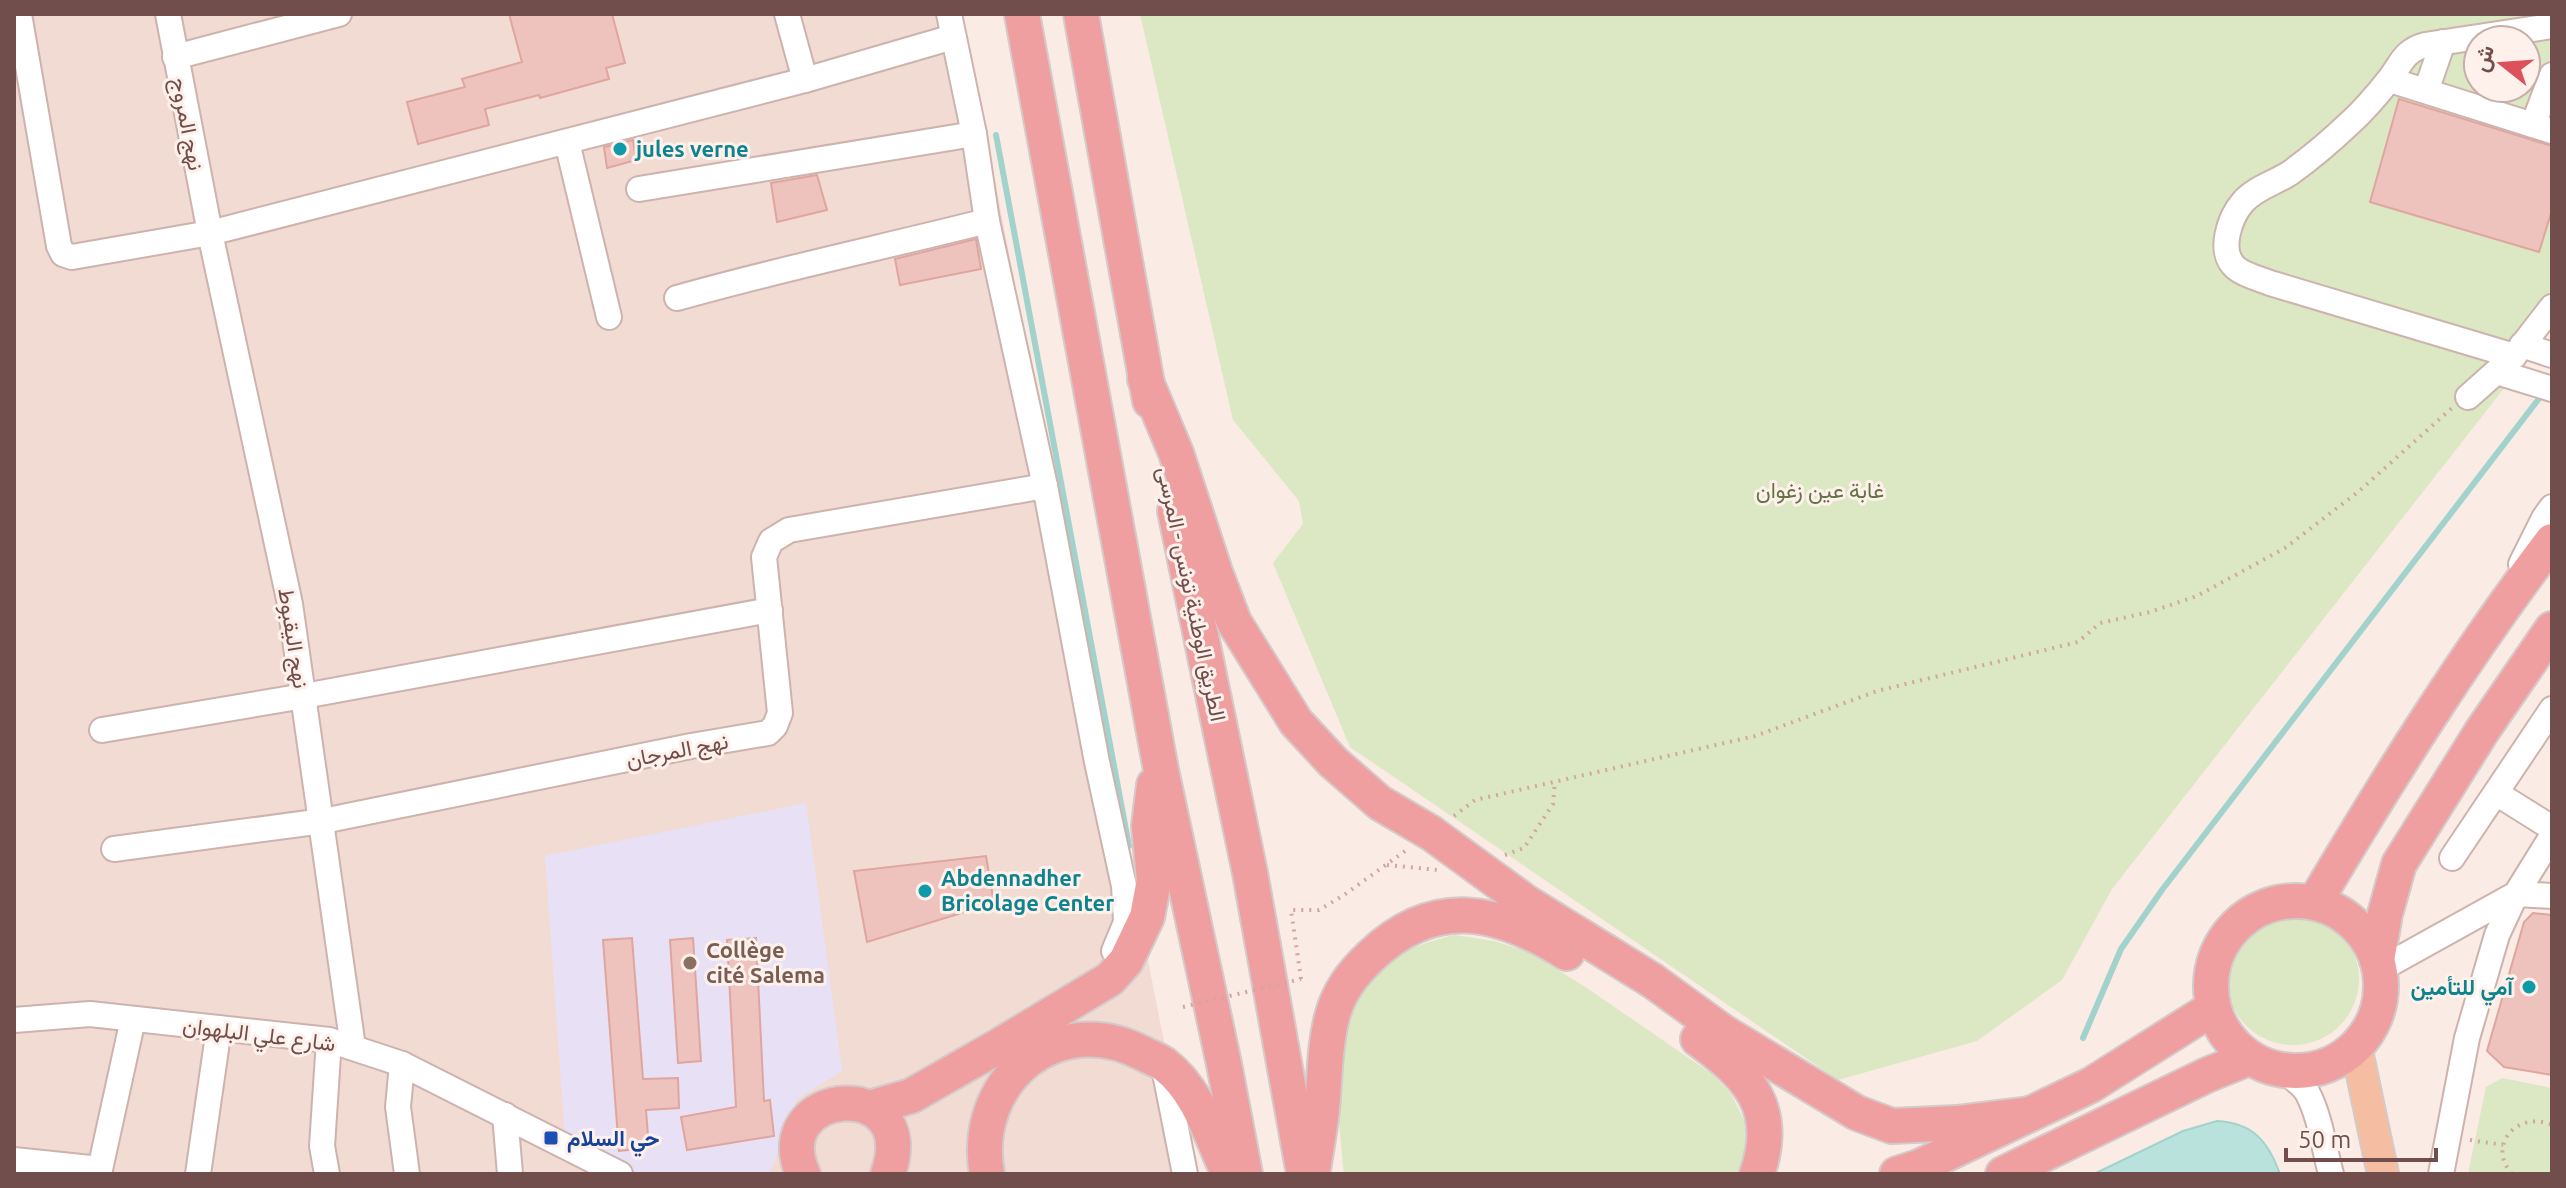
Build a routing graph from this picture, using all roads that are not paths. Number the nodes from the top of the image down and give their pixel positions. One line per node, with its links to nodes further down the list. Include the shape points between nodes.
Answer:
1 (19, 14): 22 (street, via 63,254 72,257)
2 (168, 14): 10 (street, نهج المروج)
3 (339, 14): 10 (street)
4 (787, 14): 12 (street)
5 (1022, 14): 40 (highway)
6 (1081, 14): 28 (highway, الطريق الوطنية تونس - المرسى)
7 (951, 26): 12 (street); 18 (street)
8 (2462, 40): 9 (street)
9 (2443, 42): 13 (street, via 2408,52); 14 (street)
10 (175, 57): 22 (street, نهج المروج)
11 (2552, 75): 17 (street)
12 (805, 80): 19 (street)
13 (2390, 80): 14 (street); 27 (street, via 2320,149 2242,203 2226,244 2229,258 2237,269 2270,283)
14 (2426, 91): 15 (street)
15 (2462, 95)
16 (2496, 104): 17 (street)
17 (2542, 128)
18 (974, 134): 20 (street); 21 (street)
19 (567, 142): 22 (street); 25 (street)
20 (639, 189)
21 (987, 221): 23 (street); 31 (street)
22 (210, 233): 37 (street, نهج اليقبوط, via 290,604)
23 (677, 298)
24 (2552, 307): 27 (street)
25 (609, 317)
26 (2549, 354): 27 (street)
27 (2511, 358): 29 (street, via 2526,380); 30 (street)
28 (1145, 379): 64 (highway, via 1234,622 1296,722 1380,803 1723,1032 1857,1113 1892,1126); 79 (highway, الطريق الوطنية تونس - المرسى, via 1250,873)
29 (2552, 389)
30 (2468, 397)
31 (1045, 486): 34 (street, نهج المرجان, via 789,530 771,541 764,557); 51 (street, via 1126,907 1116,947)
32 (2552, 507): 36 (street)
33 (2552, 541): 36 (highway)
34 (770, 610): 37 (street); 42 (street, نهج المرجان, via 780,713 768,733)
35 (2552, 629): 50 (highway, via 2399,864)
36 (2484, 635): 49 (highway)
37 (304, 696): 39 (street); 42 (street, نهج اليقبوط)
38 (2552, 709): 41 (street)
39 (102, 730)
40 (1161, 770): 51 (highway, via 1153,788 1149,826 1154,880 1147,917 1126,961 1110,979); 78 (highway)
41 (2496, 793): 43 (street); 46 (street)
42 (323, 821): 45 (street, نهج المرجان); 58 (street, نهج اليقبوط)
43 (2552, 828)
44 (2552, 836): 47 (street)
45 (114, 849)
46 (2452, 858)
47 (2516, 894): 48 (street); 50 (street); 86 (street, via 2497,935 2467,1038)
48 (2552, 896)
49 (2315, 902): 50 (highway, via 2354,923); 52 (highway, via 2276,903 2241,920 2228,934 2212,969)
50 (2378, 965): 57 (highway, via 2379,1003)
51 (1074, 1000): 63 (highway, via 911,1096)
52 (2213, 1008): 59 (highway, via 2221,1028); 64 (highway, via 2103,1079)
53 (133, 1019): 54 (street, شارع علي البلهوان, via 90,1014); 55 (street, شارع علي البلهوان); 69 (street)
54 (14, 1020)
55 (219, 1028): 56 (street, شارع علي البلهوان); 71 (street)
56 (329, 1040): 58 (street, شارع علي البلهوان); 72 (street, via 322,1146)
57 (2356, 1046): 62 (highway, via 2322,1067); 85 (main road)
58 (353, 1047): 61 (street, شارع علي البلهوان)
59 (2249, 1058): 62 (highway); 83 (highway)
60 (1163, 1063): 75 (highway, via 1110,1041 1049,1047 1015,1072 989,1114); 76 (street); 77 (highway, via 1191,1091)
61 (402, 1064): 65 (street, شارع علي البلهوان); 73 (street, via 398,1107)
62 (2283, 1071): 84 (street, via 2307,1093)
63 (869, 1108): 67 (highway, via 884,1120); 68 (highway, via 832,1103 815,1112 797,1145)
64 (2030, 1114): 82 (highway)
65 (505, 1115): 70 (street, شارع علي البلهوان); 74 (street)
66 (14, 1160): 69 (street)
67 (897, 1168)
68 (797, 1171)
69 (99, 1172)
70 (614, 1172)
71 (198, 1174)
72 (327, 1174)
73 (407, 1174)
74 (510, 1174)
75 (987, 1174)
76 (1185, 1174)
77 (1229, 1174)
78 (1245, 1174)
79 (1304, 1174)
80 (1312, 1174): 81 (highway, via 1325,1048 1341,993 1351,975 1381,946 1434,917 1453,916 1502,921 1544,939 1652,1005 1722,1056 1743,1075 1761,1103 1764,1153)
81 (1757, 1174)
82 (1897, 1174)
83 (2003, 1174)
84 (2331, 1174)
85 (2383, 1174)
86 (2441, 1174)

